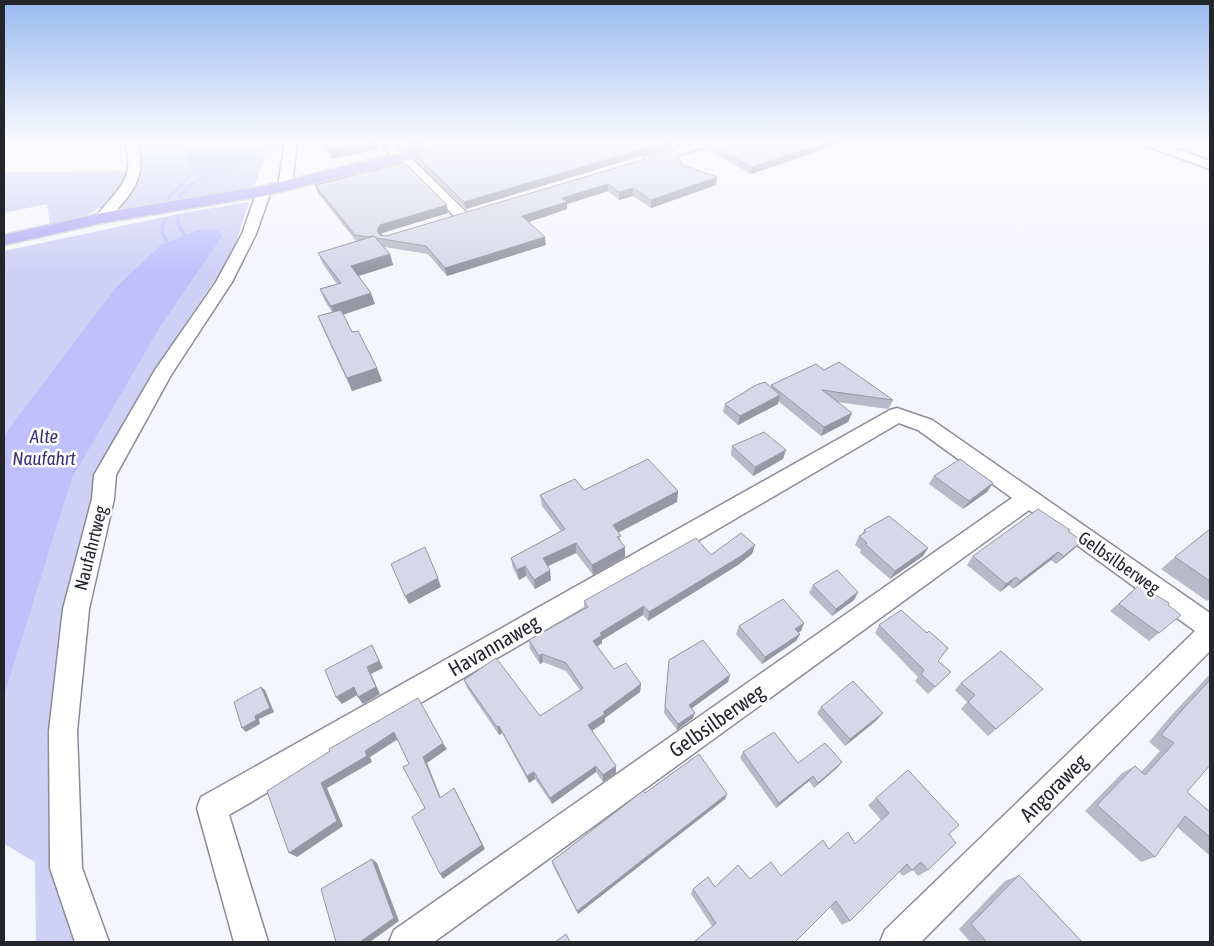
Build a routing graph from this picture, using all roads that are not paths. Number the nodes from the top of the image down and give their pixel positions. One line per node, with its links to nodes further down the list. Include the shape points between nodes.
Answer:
1 (130, 185): 6 (street)
2 (288, 185): 4 (main road)
3 (434, 185): 7 (street, via 467,215)
4 (285, 186): 5 (main road)
5 (264, 191): 6 (main road); 13 (street, Naufahrtweg, via 249,234 224,282 162,374 104,475 104,499 76,608 63,731 66,868)
6 (102, 218): 8 (main road)
7 (444, 222)
8 (4, 240)
9 (898, 414): 10 (street, Gelbsilberweg, via 925,425); 14 (street, Havannaweg, via 212,808)
10 (1028, 499): 11 (street, Gelbsilberweg); 15 (street, Gelbsilberweg)
11 (1210, 627)
12 (1210, 634): 16 (street, Angoraweg)
13 (92, 942)
14 (251, 942)
15 (406, 942)
16 (897, 942)

